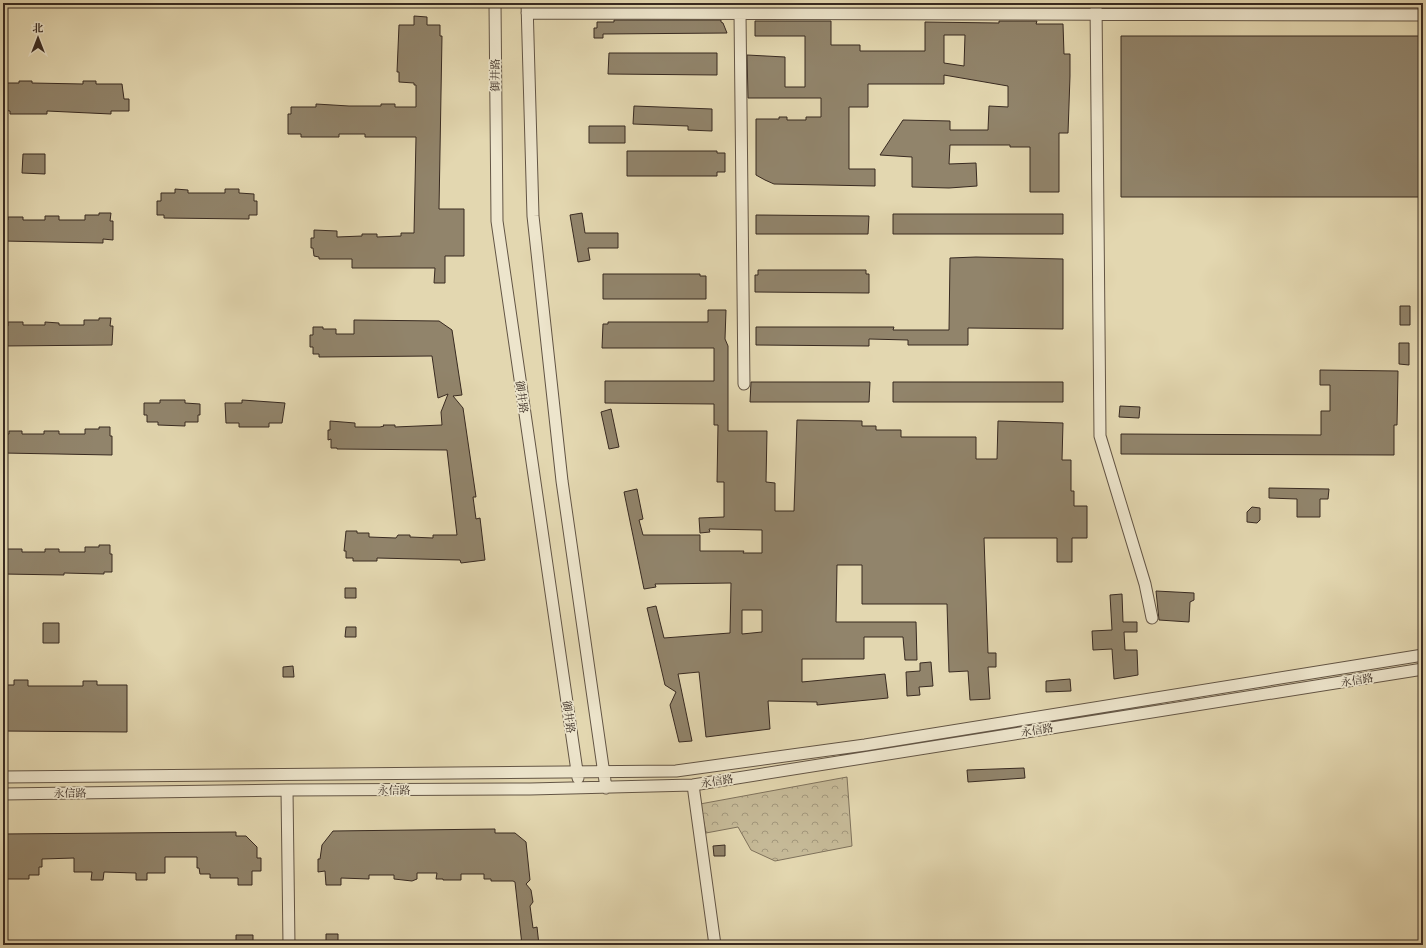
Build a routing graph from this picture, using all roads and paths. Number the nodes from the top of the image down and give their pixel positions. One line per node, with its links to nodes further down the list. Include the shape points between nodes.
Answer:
1 (495, 3): 10 (street, 御井路, via 497,221)
2 (527, 8): 4 (street); 11 (street, via 533,216 562,480)
3 (1096, 8): 4 (street); 5 (street); 7 (street, via 1100,436 1145,584)
4 (740, 13): 6 (street)
5 (1423, 15)
6 (744, 384)
7 (1152, 618)
8 (1423, 655): 11 (street, 永信路, via 865,746 676,771)
9 (1423, 669): 13 (street, 永信路)
10 (577, 772): 11 (street, 永信路); 12 (street, 永信路); 14 (street, 御井路)
11 (604, 772): 15 (street)
12 (3, 778)
13 (693, 785): 15 (street, 永信路); 19 (street)
14 (580, 788): 15 (street, 永信路); 16 (street, 永信路)
15 (606, 788)
16 (287, 790): 17 (street, 永信路); 18 (street)
17 (3, 794)
18 (289, 945)
19 (715, 945)

